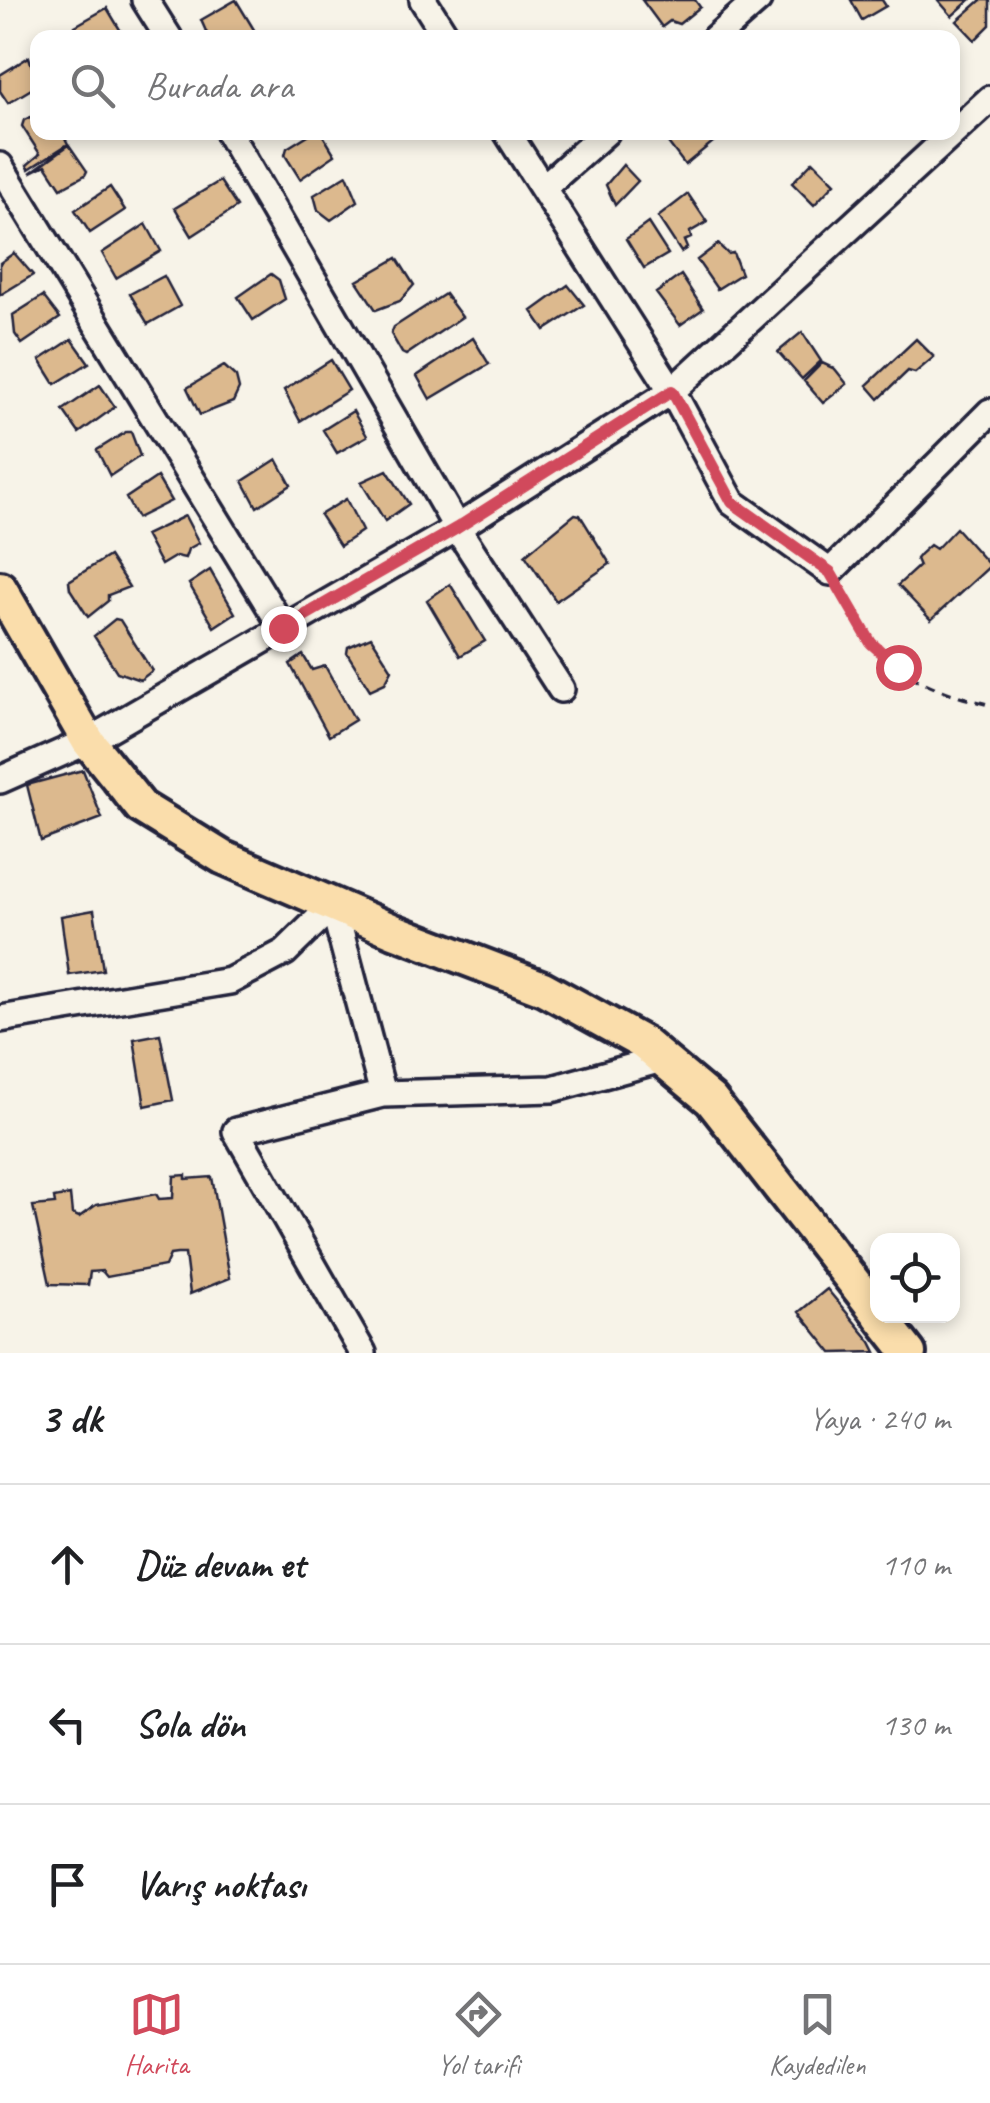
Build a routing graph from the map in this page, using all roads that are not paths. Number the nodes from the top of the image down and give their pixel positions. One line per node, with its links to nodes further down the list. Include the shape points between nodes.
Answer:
1 (146, 0): 4 (street)
2 (423, 0): 5 (street)
3 (758, 0): 6 (street)
4 (164, 30)
5 (442, 30)
6 (724, 30)
7 (990, 99): 8 (street)
8 (960, 127)
9 (233, 140): 17 (street)
10 (512, 140): 14 (street)
11 (597, 140): 14 (street)
12 (945, 140): 15 (street)
13 (0, 166): 19 (street)
14 (542, 188): 15 (street)
15 (672, 391): 16 (street, via 732,502 830,572); 17 (street)
16 (990, 412)
17 (457, 528): 19 (street); 20 (street)
18 (0, 588): 21 (main road)
19 (283, 628): 21 (street)
20 (561, 689)
21 (88, 741): 22 (street); 23 (main road, via 141,807 222,857)
22 (0, 780)
23 (333, 905): 24 (street, via 285,952 230,980); 25 (main road, via 543,988); 26 (street)
24 (0, 1019)
25 (662, 1060): 26 (street, via 552,1089); 27 (main road, via 711,1100)
26 (383, 1094): 29 (street, via 236,1131)
27 (870, 1303)
28 (886, 1323): 30 (main road)
29 (363, 1353)
30 (909, 1353)

